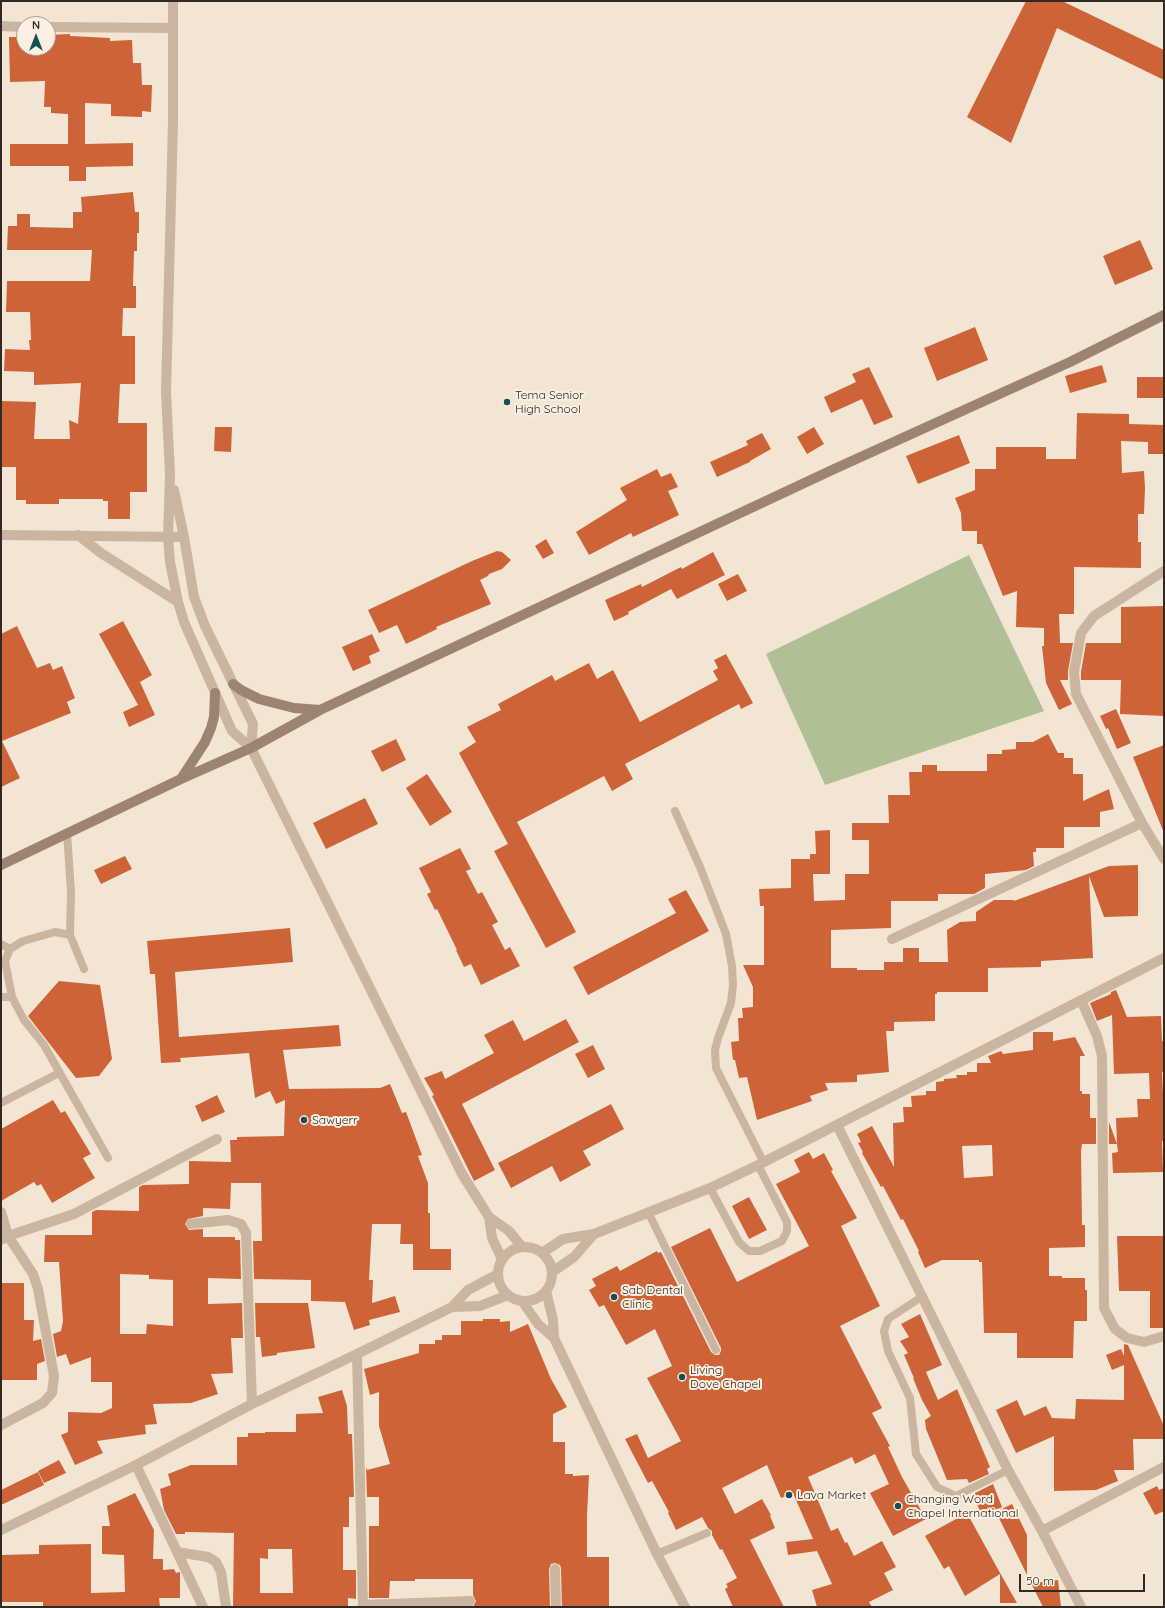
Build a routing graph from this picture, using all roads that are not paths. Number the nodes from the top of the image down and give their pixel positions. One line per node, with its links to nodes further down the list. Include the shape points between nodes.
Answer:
1 (173, 1): 5 (street)
2 (1, 26): 3 (street)
3 (16, 27)
4 (56, 27): 5 (street)
5 (173, 28): 7 (street, via 166,392)
6 (1164, 315): 16 (main road, via 1070,362 832,470)
7 (170, 475): 10 (street); 11 (street)
8 (1, 535): 9 (street)
9 (78, 535): 10 (street); 13 (street, via 101,553)
10 (168, 537): 11 (street); 13 (street)
11 (184, 537): 14 (street, via 194,597)
12 (1164, 571): 20 (street, via 1094,616 1081,633 1074,672 1076,694)
13 (178, 602): 15 (street, via 184,622)
14 (233, 684): 16 (main road, via 259,699 294,708); 17 (street, via 253,724)
15 (216, 693): 17 (street, via 232,731); 18 (main road, via 211,728)
16 (320, 710): 17 (main road)
17 (252, 748): 18 (main road); 42 (street, via 462,1174)
18 (181, 779): 21 (main road)
19 (675, 811): 38 (lane, via 711,893 726,934 732,966 731,1003 715,1050 716,1068)
20 (1142, 823): 22 (street); 25 (street)
21 (67, 833): 23 (main road); 24 (lane, via 72,892)
22 (1164, 858)
23 (1, 865)
24 (70, 935): 27 (lane, via 55,932 41,935); 29 (lane)
25 (892, 939)
26 (1, 944): 27 (lane)
27 (10, 949): 31 (lane, via 5,961)
28 (1164, 958): 32 (street)
29 (84, 969)
30 (1, 997): 31 (lane)
31 (12, 997): 33 (lane)
32 (1081, 1000): 35 (street); 56 (street, via 1102,1056 1104,1308 1115,1329 1127,1338 1144,1342)
33 (59, 1073): 34 (lane); 37 (lane)
34 (1, 1103)
35 (837, 1125): 38 (street); 53 (street)
36 (217, 1139): 45 (street, via 74,1214)
37 (108, 1158)
38 (761, 1164): 39 (street); 39 (lane, via 787,1222 787,1231 782,1241 760,1251 748,1251 739,1242)
39 (710, 1188): 41 (street)
40 (1, 1212): 45 (street)
41 (648, 1212): 44 (street); 58 (lane)
42 (489, 1217): 46 (street, via 509,1231); 48 (street, via 492,1238)
43 (191, 1224): 60 (street, via 228,1220 241,1224 246,1232)
44 (594, 1234): 47 (street, via 564,1239); 49 (street, via 574,1257)
45 (5, 1238): 61 (street, via 33,1274 54,1376 52,1393 43,1403)
46 (522, 1247): 47 (street, via 533,1248); 48 (street, via 507,1253)
47 (542, 1253): 49 (street, via 549,1261)
48 (502, 1259): 50 (street)
49 (552, 1272): 51 (street, via 551,1282)
50 (498, 1274): 52 (street, via 501,1286); 55 (street, via 468,1290)
51 (546, 1291): 54 (street, via 535,1299); 57 (street, via 553,1320)
52 (508, 1295): 54 (street); 55 (street, via 480,1306)
53 (923, 1296): 64 (street); 64 (lane, via 888,1319 884,1331 888,1351 910,1398 916,1454 937,1487 956,1496)
54 (522, 1301): 57 (street, via 538,1324)
55 (452, 1307): 59 (street)
56 (1164, 1336)
57 (554, 1338): 69 (street)
58 (716, 1350)
59 (357, 1354): 60 (street); 72 (street)
60 (252, 1404): 62 (street)
61 (1, 1425)
62 (136, 1465): 65 (street); 68 (street)
63 (1164, 1467): 66 (street)
64 (1008, 1470): 66 (street)
65 (1, 1530)
66 (1042, 1531): 77 (street)
67 (707, 1533): 69 (lane)
68 (177, 1552): 73 (street); 74 (street, via 208,1556 216,1562 221,1572)
69 (657, 1554): 76 (street)
70 (555, 1569): 75 (street)
71 (470, 1601): 72 (street)
72 (363, 1606)
73 (203, 1607)
74 (226, 1607)
75 (556, 1607)
76 (685, 1607)
77 (1081, 1607)

